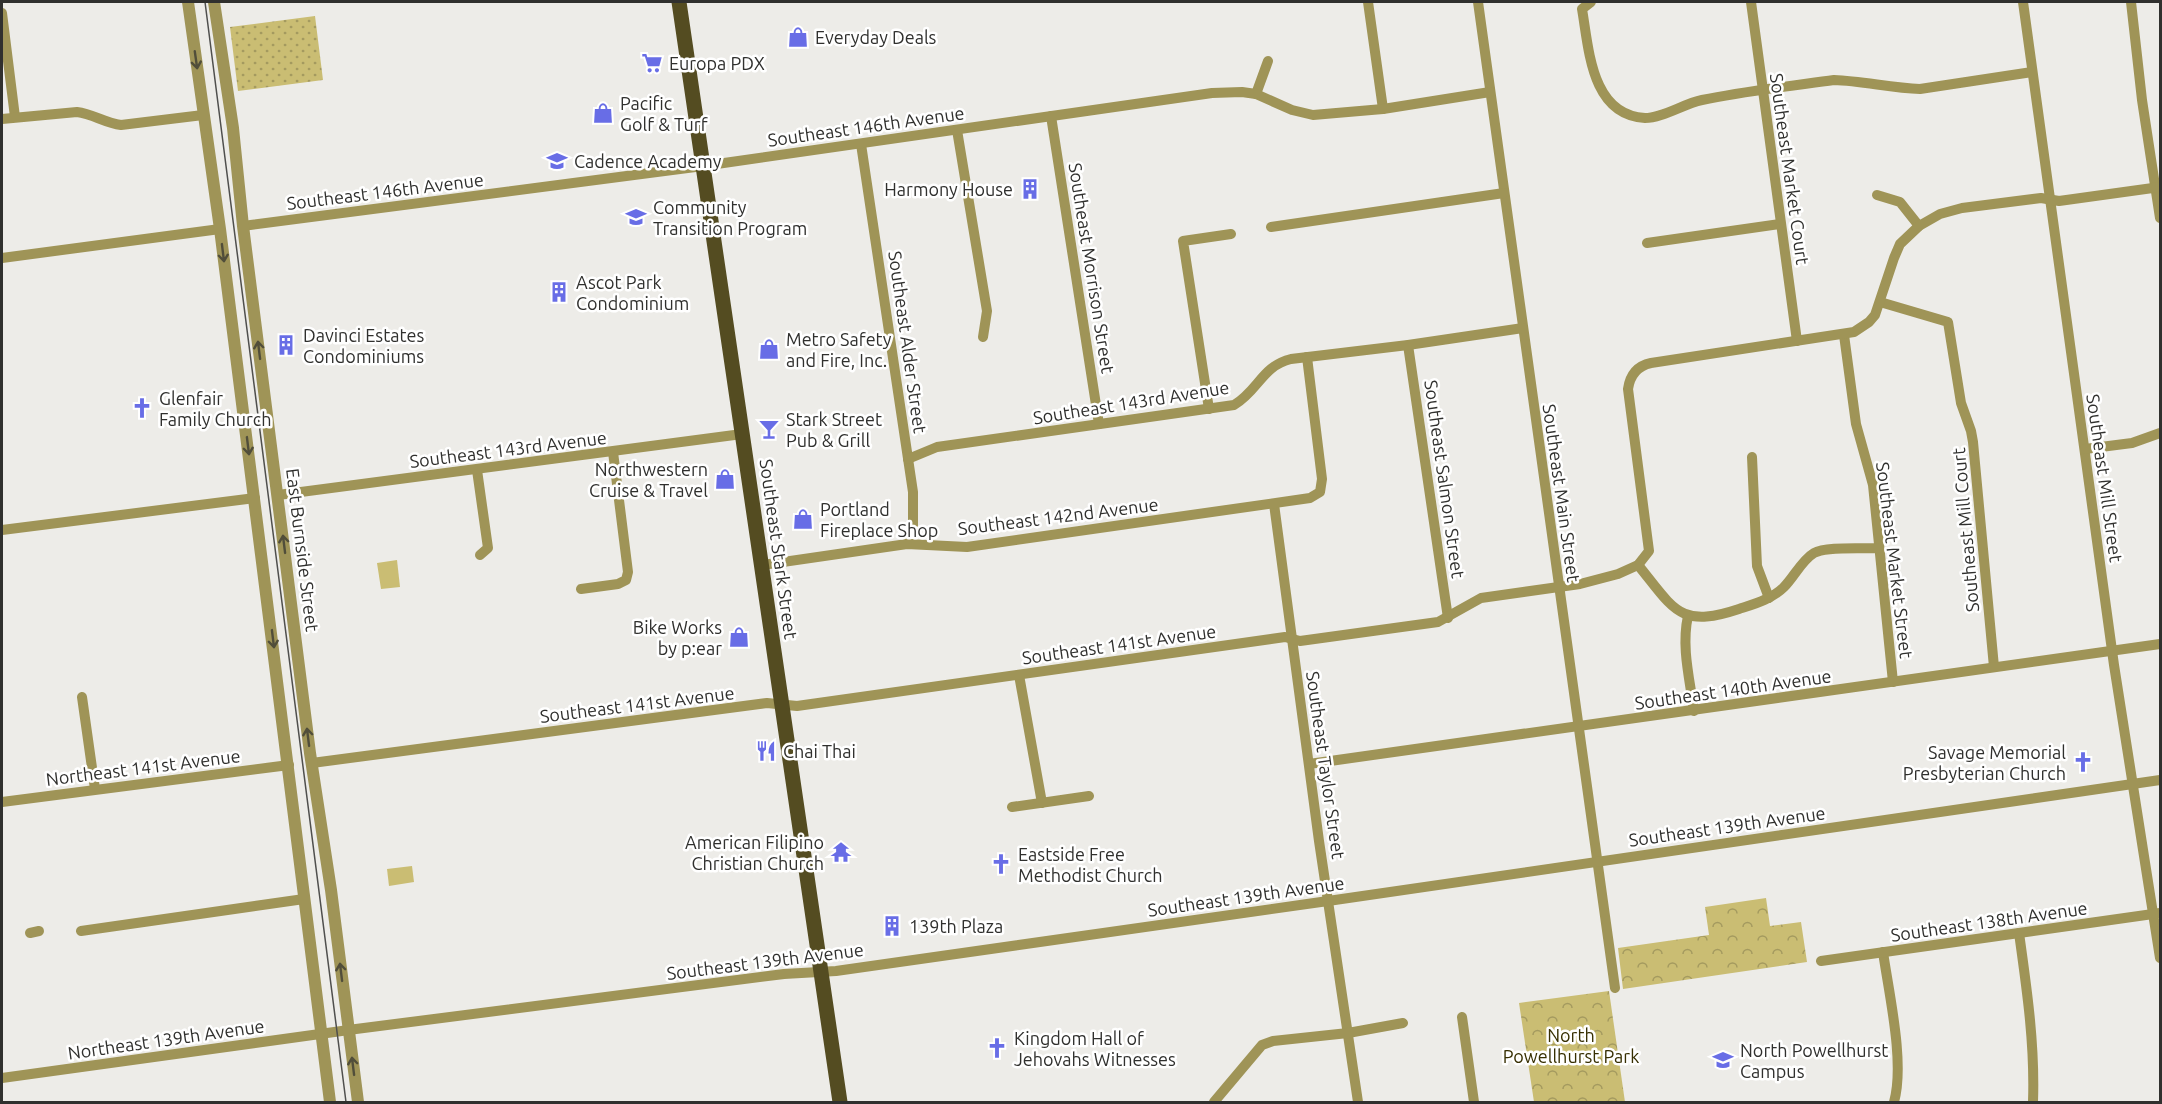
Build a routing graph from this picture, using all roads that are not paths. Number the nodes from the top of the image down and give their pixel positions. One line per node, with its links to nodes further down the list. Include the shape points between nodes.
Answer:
1 (188, 2): 17 (street, one-way to 17)
2 (214, 2): 30 (street, East Burnside Street)
3 (679, 2): 23 (main road, Southeast Stark Street)
4 (1368, 2): 16 (street)
5 (1478, 2): 14 (street, Southeast Main Street)
6 (1751, 2): 13 (street, Southeast Market Court)
7 (2023, 2): 12 (street, Southeast Mill Street)
8 (2130, 2): 24 (street)
9 (1586, 5): 13 (street, via 1594,76 1609,102 1624,113 1646,118 1700,100)
10 (2, 13): 19 (street)
11 (1268, 61): 15 (street)
12 (2032, 72): 13 (street, via 1920,88 1834,80); 27 (street, Southeast Mill Street)
13 (1762, 90): 29 (street, Southeast Market Court)
14 (1490, 92): 16 (street, Southeast 146th Avenue); 25 (street, Southeast Main Street)
15 (1256, 94): 16 (street, Southeast 146th Avenue, via 1313,115); 18 (street, Southeast 146th Avenue, via 1212,93)
16 (1383, 108)
17 (203, 115): 19 (street, via 120,125 77,112); 33 (street)
18 (1051, 116): 21 (street, Southeast 146th Avenue); 45 (street, Southeast Morrison Street)
19 (15, 117): 20 (street)
20 (2, 119)
21 (957, 130): 22 (street, Southeast 146th Avenue); 40 (street, via 987,311)
22 (861, 144): 23 (street, Southeast 146th Avenue); 51 (street, Southeast Alder Street)
23 (703, 166): 30 (street, Southeast 146th Avenue); 47 (main road, Southeast Stark Street)
24 (2158, 187): 27 (street); 28 (street)
25 (1504, 193): 32 (street); 38 (street, Southeast Main Street)
26 (1877, 195): 31 (street, via 1900,202)
27 (2050, 199): 31 (street, via 1951,211); 48 (street, Southeast Mill Street)
28 (2160, 218)
29 (1780, 224): 35 (street); 41 (street, Southeast Market Court)
30 (243, 226): 53 (street, East Burnside Street, one-way to 30)
31 (1919, 226): 37 (street, via 1900,244)
32 (1271, 227)
33 (220, 229): 36 (street); 54 (street, one-way to 54)
34 (1231, 234): 44 (street, via 1183,241)
35 (1647, 243)
36 (2, 258)
37 (1880, 302): 39 (street, via 1869,322); 70 (street, Southeast Mill Court, via 1948,322 1960,403 1974,442)
38 (1522, 328): 42 (street, Southeast 143rd Avenue); 62 (street, Southeast Main Street)
39 (1844, 335): 41 (street); 58 (street, Southeast Market Street, via 1856,424 1873,484)
40 (983, 337)
41 (1797, 341): 61 (street, via 1645,364 1631,376 1628,389 1649,541 1649,551)
42 (1408, 345): 43 (street, Southeast 143rd Avenue); 66 (street, Southeast Salmon Street)
43 (1307, 357): 44 (street, Southeast 143rd Avenue, via 1280,362 1245,399); 55 (street, Southeast 142nd Avenue, via 1322,479 1320,492 1310,498)
44 (1209, 409): 45 (street, Southeast 143rd Avenue)
45 (1099, 424): 51 (street, Southeast 143rd Avenue, via 937,447)
46 (2160, 433): 48 (street, via 2132,443)
47 (742, 434): 49 (street, Southeast 143rd Avenue); 60 (main road, Southeast Stark Street)
48 (2085, 449): 69 (street, Southeast Mill Street)
49 (613, 452): 52 (street, Southeast 143rd Avenue); 63 (street, via 628,572 626,580 618,584)
50 (1752, 457): 64 (street, via 1757,566)
51 (908, 459): 57 (street, Southeast Alder Street, via 914,509)
52 (477, 470): 53 (street, Southeast 143rd Avenue); 59 (street, via 488,548)
53 (278, 495): 77 (street, East Burnside Street, one-way to 53)
54 (255, 498): 56 (street); 79 (street, one-way to 79)
55 (1274, 504): 57 (street, Southeast 142nd Avenue, via 967,547); 67 (street, Southeast Taylor Street)
56 (2, 530)
57 (907, 544): 60 (street, Southeast 142nd Avenue)
58 (1878, 548): 64 (street, via 1825,548 1813,553 1783,589); 72 (street, Southeast Market Street)
59 (480, 555)
60 (762, 565): 74 (main road, Southeast Stark Street)
61 (1638, 565): 62 (street, Southeast 141st Avenue, via 1601,579); 65 (street, via 1673,606)
62 (1558, 586): 66 (street, Southeast 141st Avenue, via 1481,598); 76 (street, Southeast Main Street)
63 (581, 589)
64 (1769, 597): 65 (street, via 1706,618)
65 (1688, 616): 75 (street, via 1685,634)
66 (1448, 618): 67 (street, Southeast 141st Avenue, via 1300,642)
67 (1292, 639): 71 (street, Southeast 141st Avenue); 78 (street, Southeast Taylor Street)
68 (2160, 644): 69 (street, Southeast 140th Avenue)
69 (2112, 651): 70 (street, Southeast 140th Avenue); 81 (street, Southeast Mill Street)
70 (1994, 667): 72 (street, Southeast 140th Avenue)
71 (1019, 675): 74 (street, Southeast 141st Avenue); 85 (street)
72 (1893, 682): 75 (street, Southeast 140th Avenue)
73 (82, 697): 82 (street)
74 (782, 705): 77 (street, Southeast 141st Avenue, via 745,706); 96 (main road, Southeast Stark Street)
75 (1694, 711): 76 (street, Southeast 140th Avenue)
76 (1578, 725): 78 (street, Southeast 140th Avenue); 87 (street, Southeast Main Street)
77 (312, 763): 100 (street, East Burnside Street, one-way to 77)
78 (1309, 764): 89 (street, Southeast Taylor Street)
79 (289, 765): 82 (street, Northeast 141st Avenue); 88 (street)
80 (2160, 780): 81 (street, Southeast 139th Avenue)
81 (2131, 784): 87 (street, Southeast 139th Avenue); 90 (street, Southeast Mill Street)
82 (95, 789): 84 (street, Northeast 141st Avenue)
83 (1089, 796): 85 (street)
84 (2, 802)
85 (1042, 803): 86 (street)
86 (1012, 807)
87 (1597, 862): 89 (street, Southeast 139th Avenue); 97 (street, Southeast Main Street)
88 (304, 899): 91 (street); 103 (street)
89 (1328, 901): 96 (street, Southeast 139th Avenue); 102 (street, Southeast Taylor Street)
90 (2157, 913): 92 (street, Southeast 138th Avenue); 94 (street, Southeast Mill Street)
91 (81, 931)
92 (2019, 933): 93 (street, Southeast 138th Avenue); 112 (street, via 2034,1051)
93 (1883, 952): 95 (street, Southeast 138th Avenue); 111 (street, via 1897,1056)
94 (2160, 958)
95 (1821, 961)
96 (821, 971): 100 (street, Southeast 139th Avenue); 107 (main road, Southeast Stark Street)
97 (1615, 988)
98 (1462, 1017): 110 (street)
99 (1403, 1023): 102 (street)
100 (348, 1030): 101 (street, Southeast 139th Avenue); 106 (street, East Burnside Street, one-way to 100)
101 (335, 1032): 103 (street, Northeast 139th Avenue)
102 (1348, 1033): 108 (street, via 1262,1045); 109 (street, Southeast Taylor Street)
103 (322, 1034): 104 (street, Northeast 139th Avenue); 105 (street)
104 (2, 1078)
105 (330, 1102)
106 (358, 1102)
107 (840, 1102)
108 (1214, 1102)
109 (1358, 1102)
110 (1474, 1102)
111 (1894, 1102)
112 (2033, 1102)

